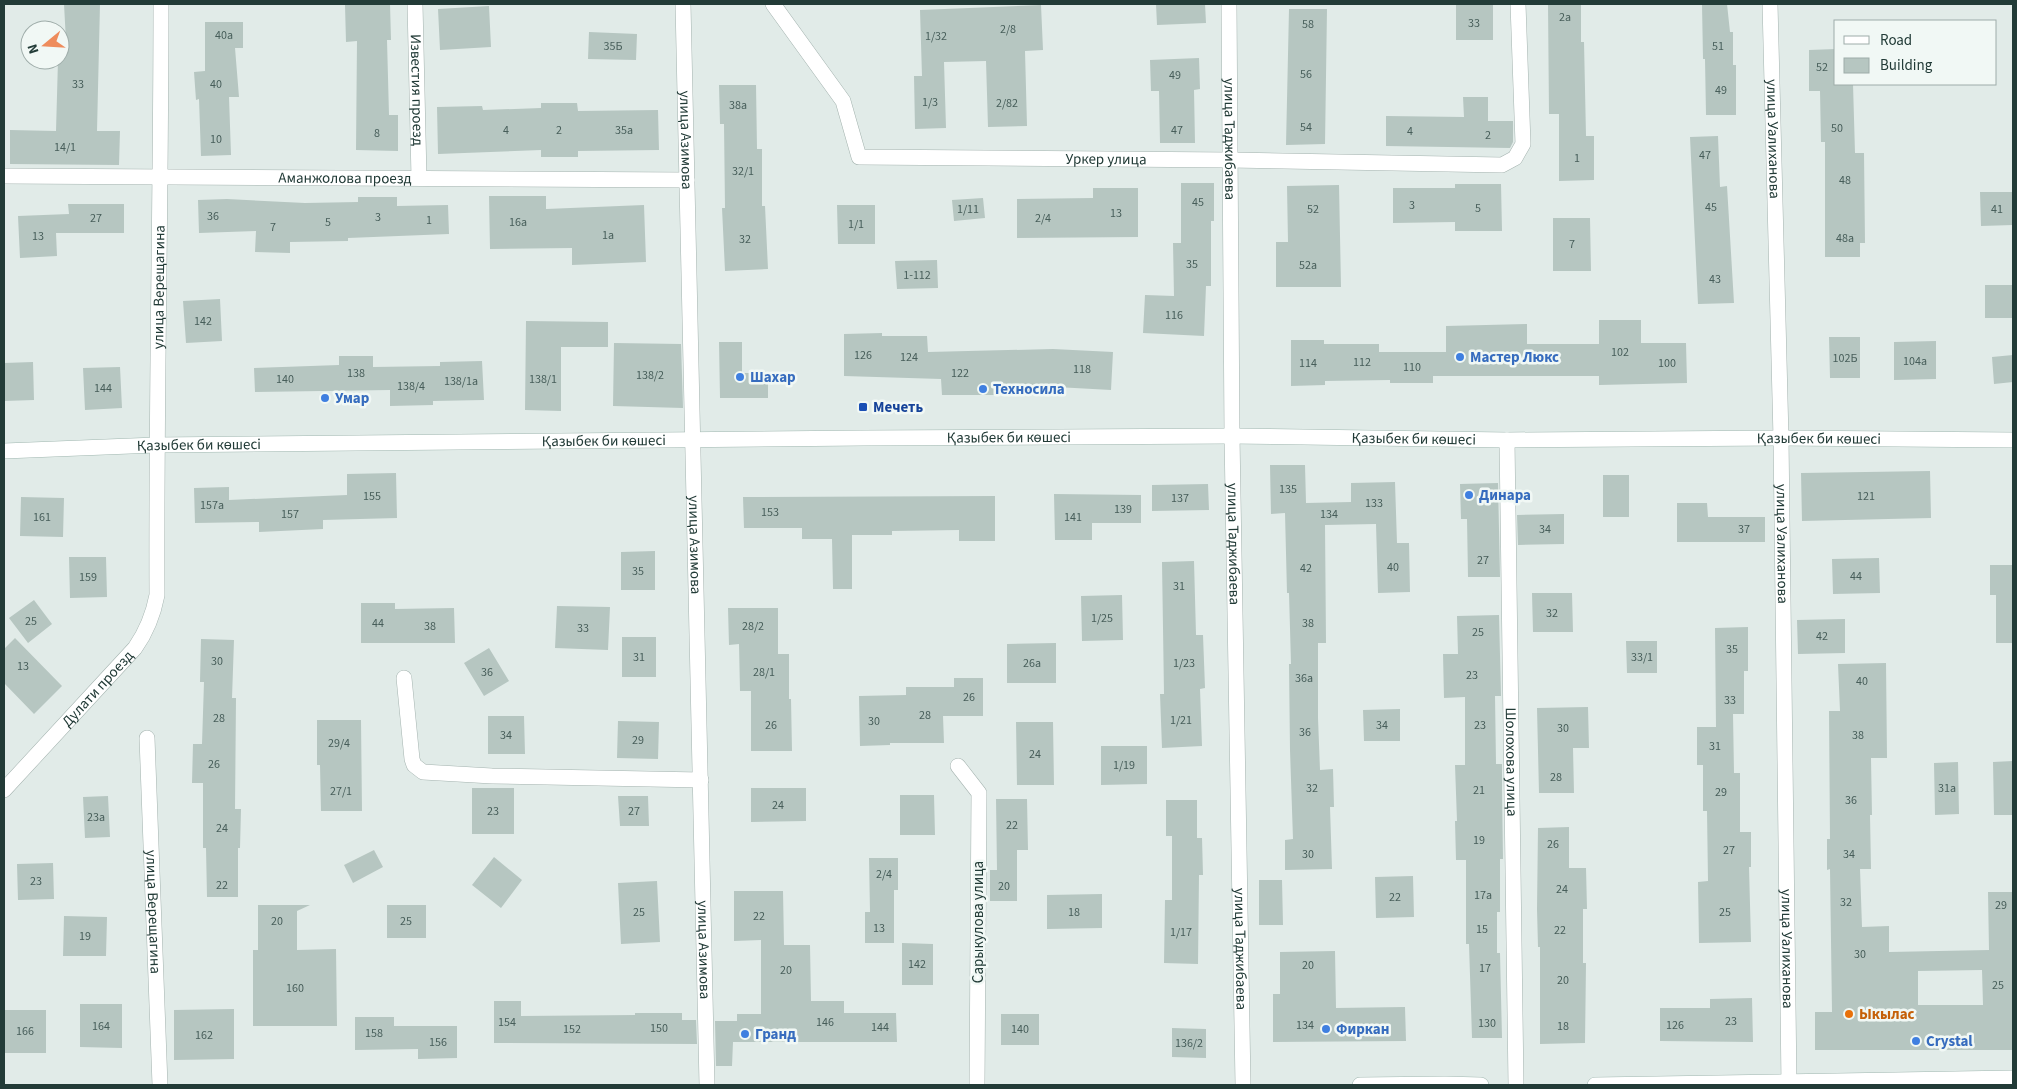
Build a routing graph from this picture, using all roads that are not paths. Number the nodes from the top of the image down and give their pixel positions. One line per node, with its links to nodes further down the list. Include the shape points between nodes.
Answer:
1 (161, 4): 10 (street, улица Верещагина)
2 (416, 4): 11 (street, Известия проезд)
3 (683, 4): 12 (street, улица Азимова)
4 (773, 4): 8 (street, Уркер улица, via 842,101 859,157)
5 (1229, 4): 8 (street, улица Таджибаева)
6 (1518, 4): 8 (street, Уркер улица, via 1523,144 1514,158 1502,165)
7 (1770, 4): 14 (street, улица Уалиханова)
8 (1230, 160): 13 (street, улица Таджибаева)
9 (4, 176): 10 (street, Аманжолова проезд)
10 (161, 176): 11 (street, Аманжолова проезд); 18 (street, улица Верещагина)
11 (420, 178): 12 (street, Аманжолова проезд)
12 (687, 180): 15 (street, улица Азимова)
13 (1232, 436): 15 (street, Қазыбек би көшесі); 16 (street, Қазыбек би көшесі); 32 (street, улица Таджибаева)
14 (1782, 438): 16 (street, Қазыбек би көшесі); 17 (street, Қазыбек би көшесі); 27 (street, улица Уалиханова)
15 (693, 440): 18 (street, Қазыбек би көшесі); 24 (street, улица Азимова)
16 (1507, 440): 35 (street, Шолохова улица)
17 (2013, 440)
18 (156, 445): 19 (street, Қазыбек би көшесі); 20 (street, улица Верещагина)
19 (4, 451)
20 (157, 572): 25 (street, Дулати проезд, via 153,617 145,634)
21 (404, 678): 24 (street, via 412,759 423,772)
22 (147, 738): 29 (street, улица Верещагина)
23 (958, 766): 31 (street, Сарыкулова улица, via 979,793)
24 (701, 780): 30 (street, улица Азимова)
25 (4, 790)
26 (2013, 1078): 27 (street)
27 (1789, 1083): 36 (street)
28 (1445, 1084): 33 (street); 34 (street)
29 (160, 1085)
30 (708, 1085)
31 (977, 1085)
32 (1243, 1085)
33 (1360, 1085)
34 (1480, 1085)
35 (1516, 1085)
36 (1595, 1085)

